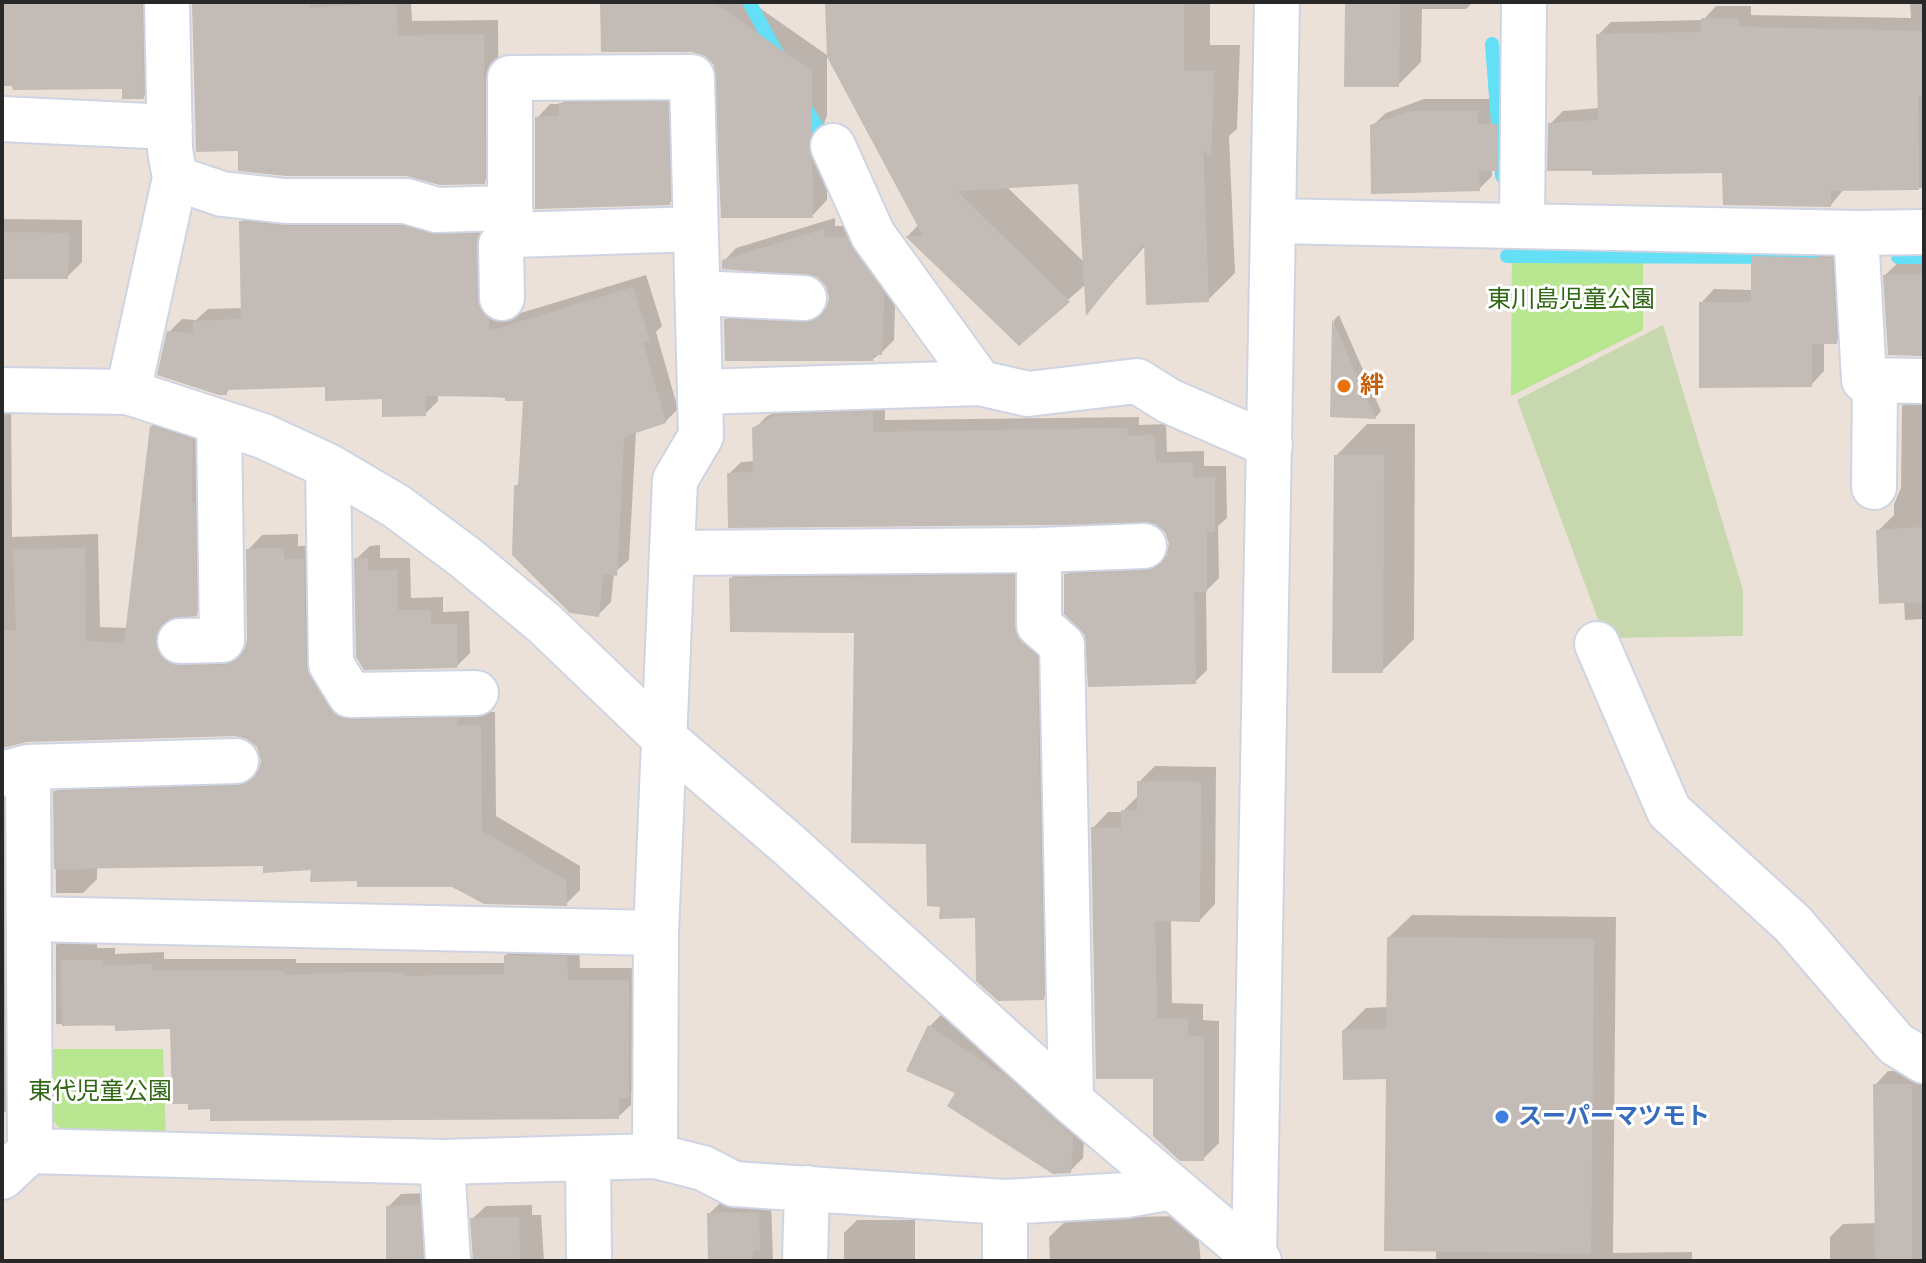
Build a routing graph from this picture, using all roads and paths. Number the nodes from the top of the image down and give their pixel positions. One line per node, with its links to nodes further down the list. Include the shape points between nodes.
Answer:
1 (167, 2): 5 (street)
2 (1277, 2): 9 (street)
3 (1524, 2): 10 (street)
4 (2, 119): 5 (street)
5 (170, 127): 7 (street)
6 (833, 146): 19 (street, via 873,235)
7 (175, 178): 8 (street, via 222,194 285,201 406,201); 21 (street)
8 (512, 221): 11 (street); 11 (street, via 510,78 692,77); 15 (street, via 501,245)
9 (1273, 221): 10 (street); 24 (street)
10 (1522, 225): 13 (street)
11 (695, 229): 14 (street)
12 (1924, 232): 13 (street)
13 (1856, 233): 17 (street, via 1864,380)
14 (697, 293): 16 (street); 22 (street)
15 (502, 298)
16 (804, 298)
17 (1875, 381): 18 (street); 26 (street)
18 (1924, 381)
19 (980, 383): 22 (street); 24 (street, via 1028,394 1137,381 1169,401)
20 (2, 390): 21 (street)
21 (128, 392): 23 (street)
22 (701, 392): 29 (street, via 701,436 675,480)
23 (219, 422): 25 (street); 30 (street, via 222,640)
24 (1270, 445): 47 (street)
25 (328, 466): 32 (street, via 331,664 350,695); 33 (street, via 396,506 466,558 545,624)
26 (1874, 487)
27 (1144, 546): 28 (street)
28 (1039, 550): 29 (street); 39 (street, via 1039,625 1062,645)
29 (672, 553): 33 (street)
30 (180, 641)
31 (1597, 644): 38 (street, via 1669,811 1793,924 1896,1044)
32 (476, 693)
33 (664, 738): 37 (street); 39 (street)
34 (236, 761): 35 (street)
35 (15, 770): 36 (street)
36 (30, 919): 37 (street); 43 (street)
37 (656, 933): 40 (street)
38 (1924, 1061)
39 (1071, 1101): 44 (street)
40 (655, 1156): 41 (street); 45 (street, via 703,1168 734,1184)
41 (588, 1160): 42 (street); 49 (street)
42 (442, 1162): 43 (street); 48 (street)
43 (16, 1164)
44 (1172, 1187): 46 (street); 47 (street)
45 (807, 1188): 46 (street); 50 (street)
46 (1005, 1202): 51 (street)
47 (1255, 1259)
48 (448, 1261)
49 (589, 1261)
50 (805, 1261)
51 (1005, 1261)

